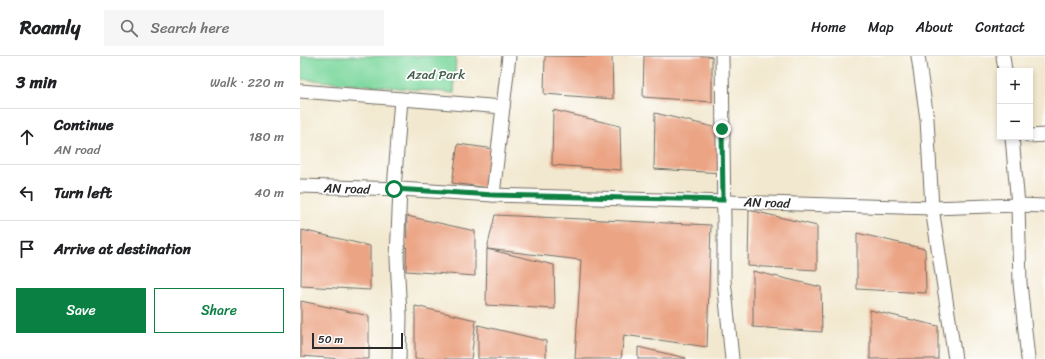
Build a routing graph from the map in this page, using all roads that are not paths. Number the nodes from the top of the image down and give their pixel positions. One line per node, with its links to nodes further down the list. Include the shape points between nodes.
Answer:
1 (509, 56): 8 (street)
2 (722, 56): 15 (street)
3 (918, 56): 18 (street, via 926,119)
4 (1003, 56): 5 (street)
5 (1005, 68)
6 (300, 91): 7 (street)
7 (401, 98): 8 (street); 13 (street)
8 (503, 107): 14 (street)
9 (1045, 134): 10 (street)
10 (1033, 136)
11 (1012, 140): 16 (street)
12 (300, 186): 13 (street, AN road)
13 (397, 189): 14 (street, AN road); 19 (street, via 396,258)
14 (494, 195): 15 (street, AN road)
15 (723, 200): 18 (street, AN road); 20 (street, via 724,280)
16 (1018, 205): 17 (street, AN road); 18 (street, AN road); 22 (street, via 1020,283)
17 (1045, 206)
18 (932, 208): 21 (street)
19 (400, 359)
20 (732, 359)
21 (955, 359)
22 (1028, 359)

